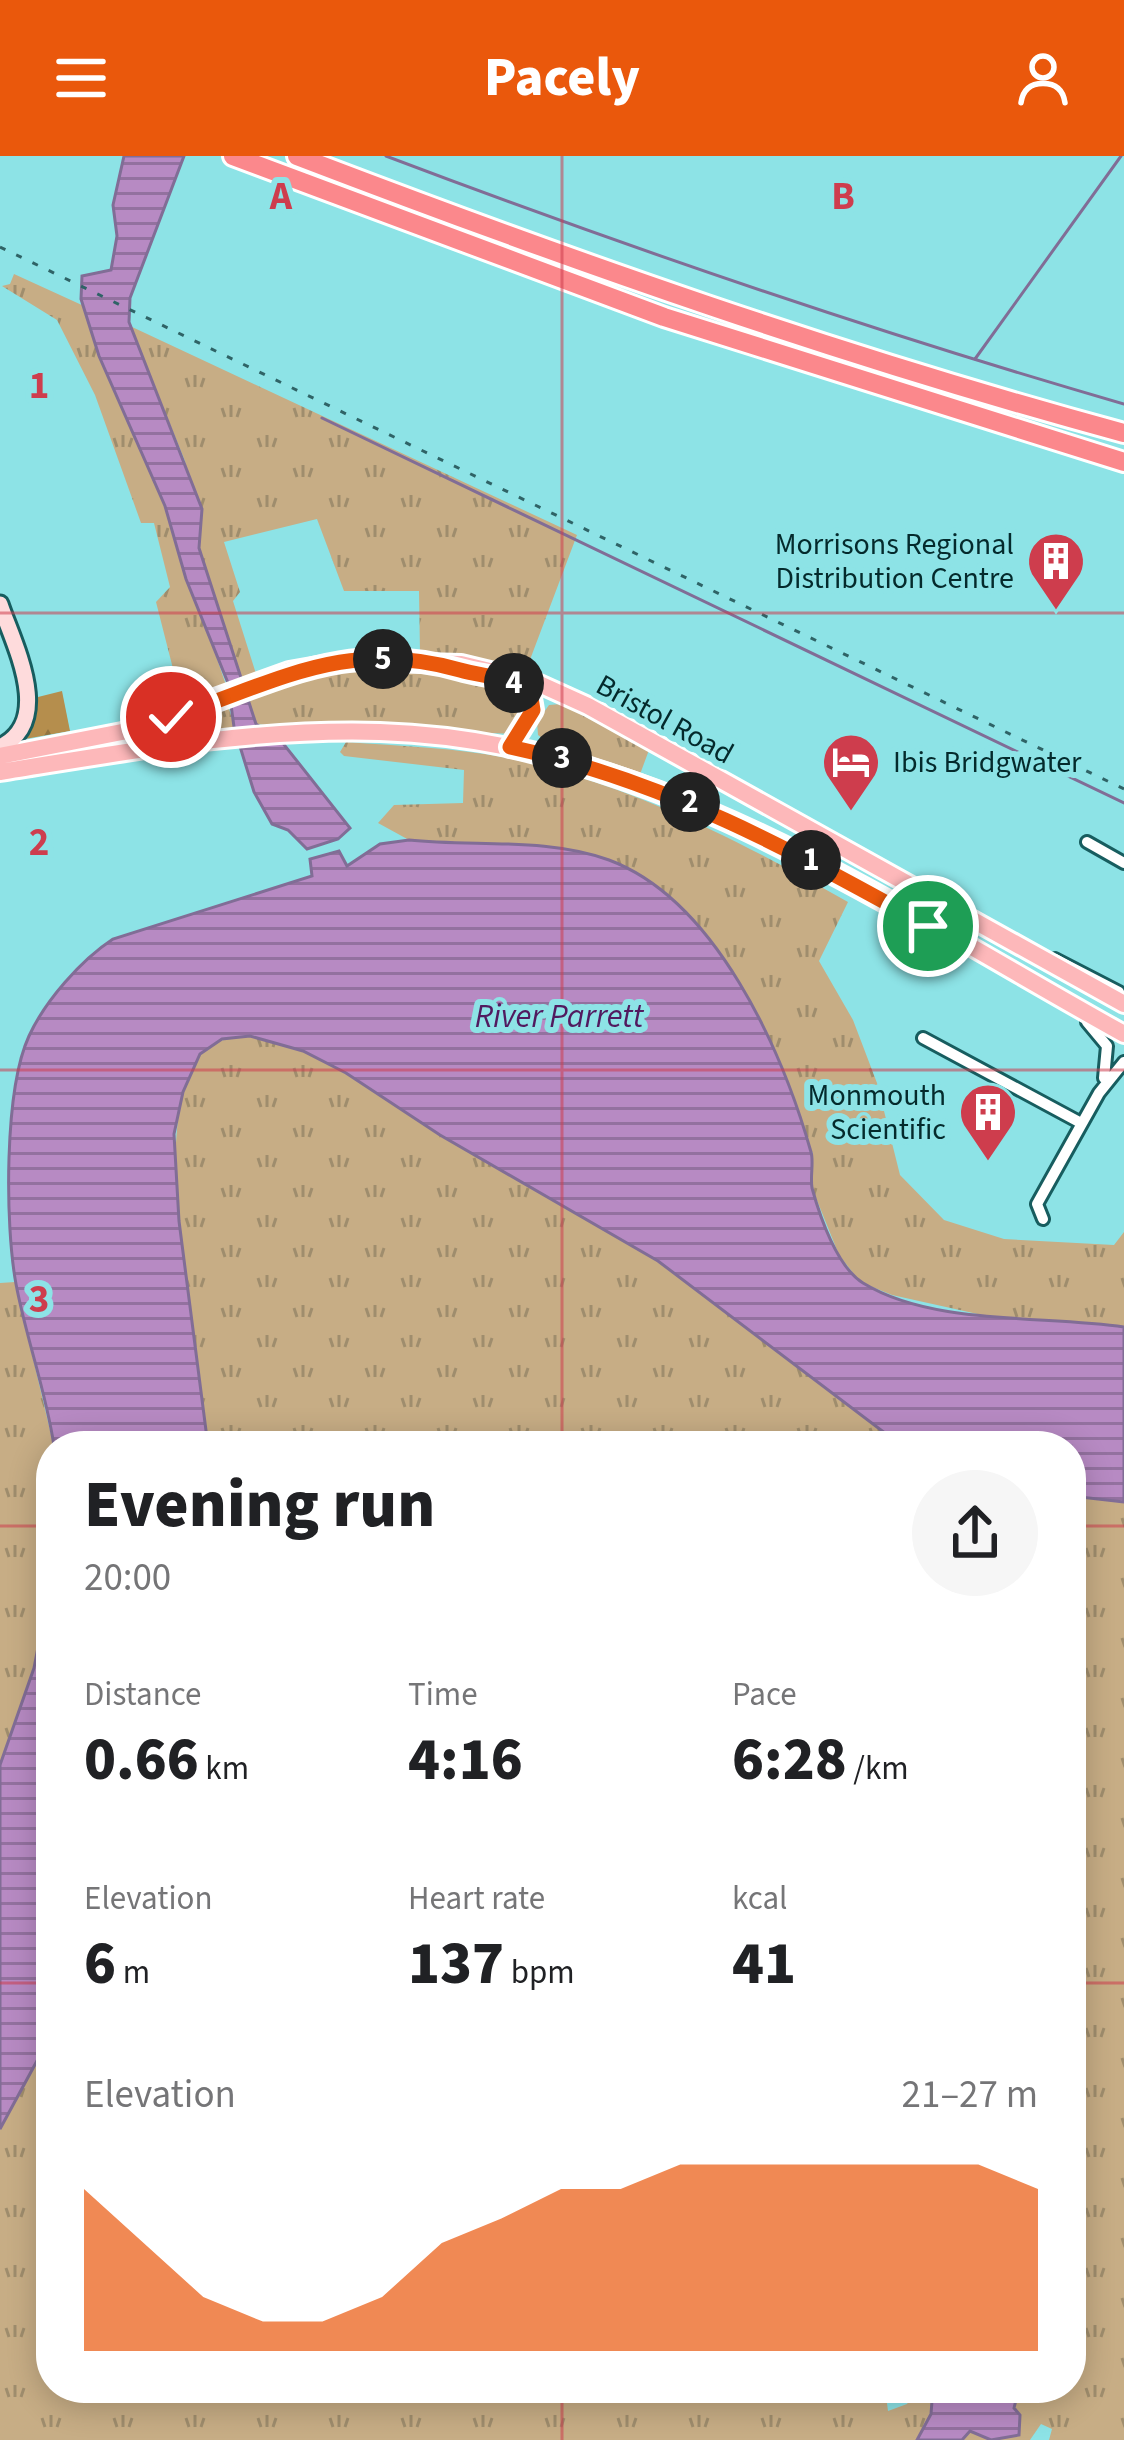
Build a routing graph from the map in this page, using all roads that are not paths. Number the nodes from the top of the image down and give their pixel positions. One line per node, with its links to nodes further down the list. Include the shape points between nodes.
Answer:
1 (233, 156): 4 (highway, via 664,317)
2 (302, 158): 3 (highway, via 743,318)
3 (1124, 433)
4 (1124, 462)
5 (0, 604): 8 (street, via 29,698 14,737)
6 (441, 662): 7 (main road, Bristol Road); 9 (main road, via 530,692 533,710); 10 (main road, Bristol Road, via 346,661 254,683 122,732)
7 (559, 692): 11 (main road, via 533,726); 15 (main road, Bristol Road)
8 (0, 746)
9 (510, 747): 11 (main road, Bristol Road); 12 (main road, Bristol Road, via 384,732 286,733)
10 (0, 756)
11 (560, 758): 16 (main road, Bristol Road, via 749,828)
12 (0, 772)
13 (1087, 842): 14 (street)
14 (1124, 863)
15 (1023, 950): 17 (street); 18 (main road, Bristol Road)
16 (1036, 985): 19 (main road, Bristol Road); 22 (street, via 1103,1036 1109,1058)
17 (1124, 994)
18 (1124, 1004)
19 (1124, 1034)
20 (923, 1039): 23 (street)
21 (1124, 1062): 22 (street)
22 (1099, 1093): 23 (street)
23 (1082, 1123): 24 (street, via 1036,1204)
24 (1042, 1219)

